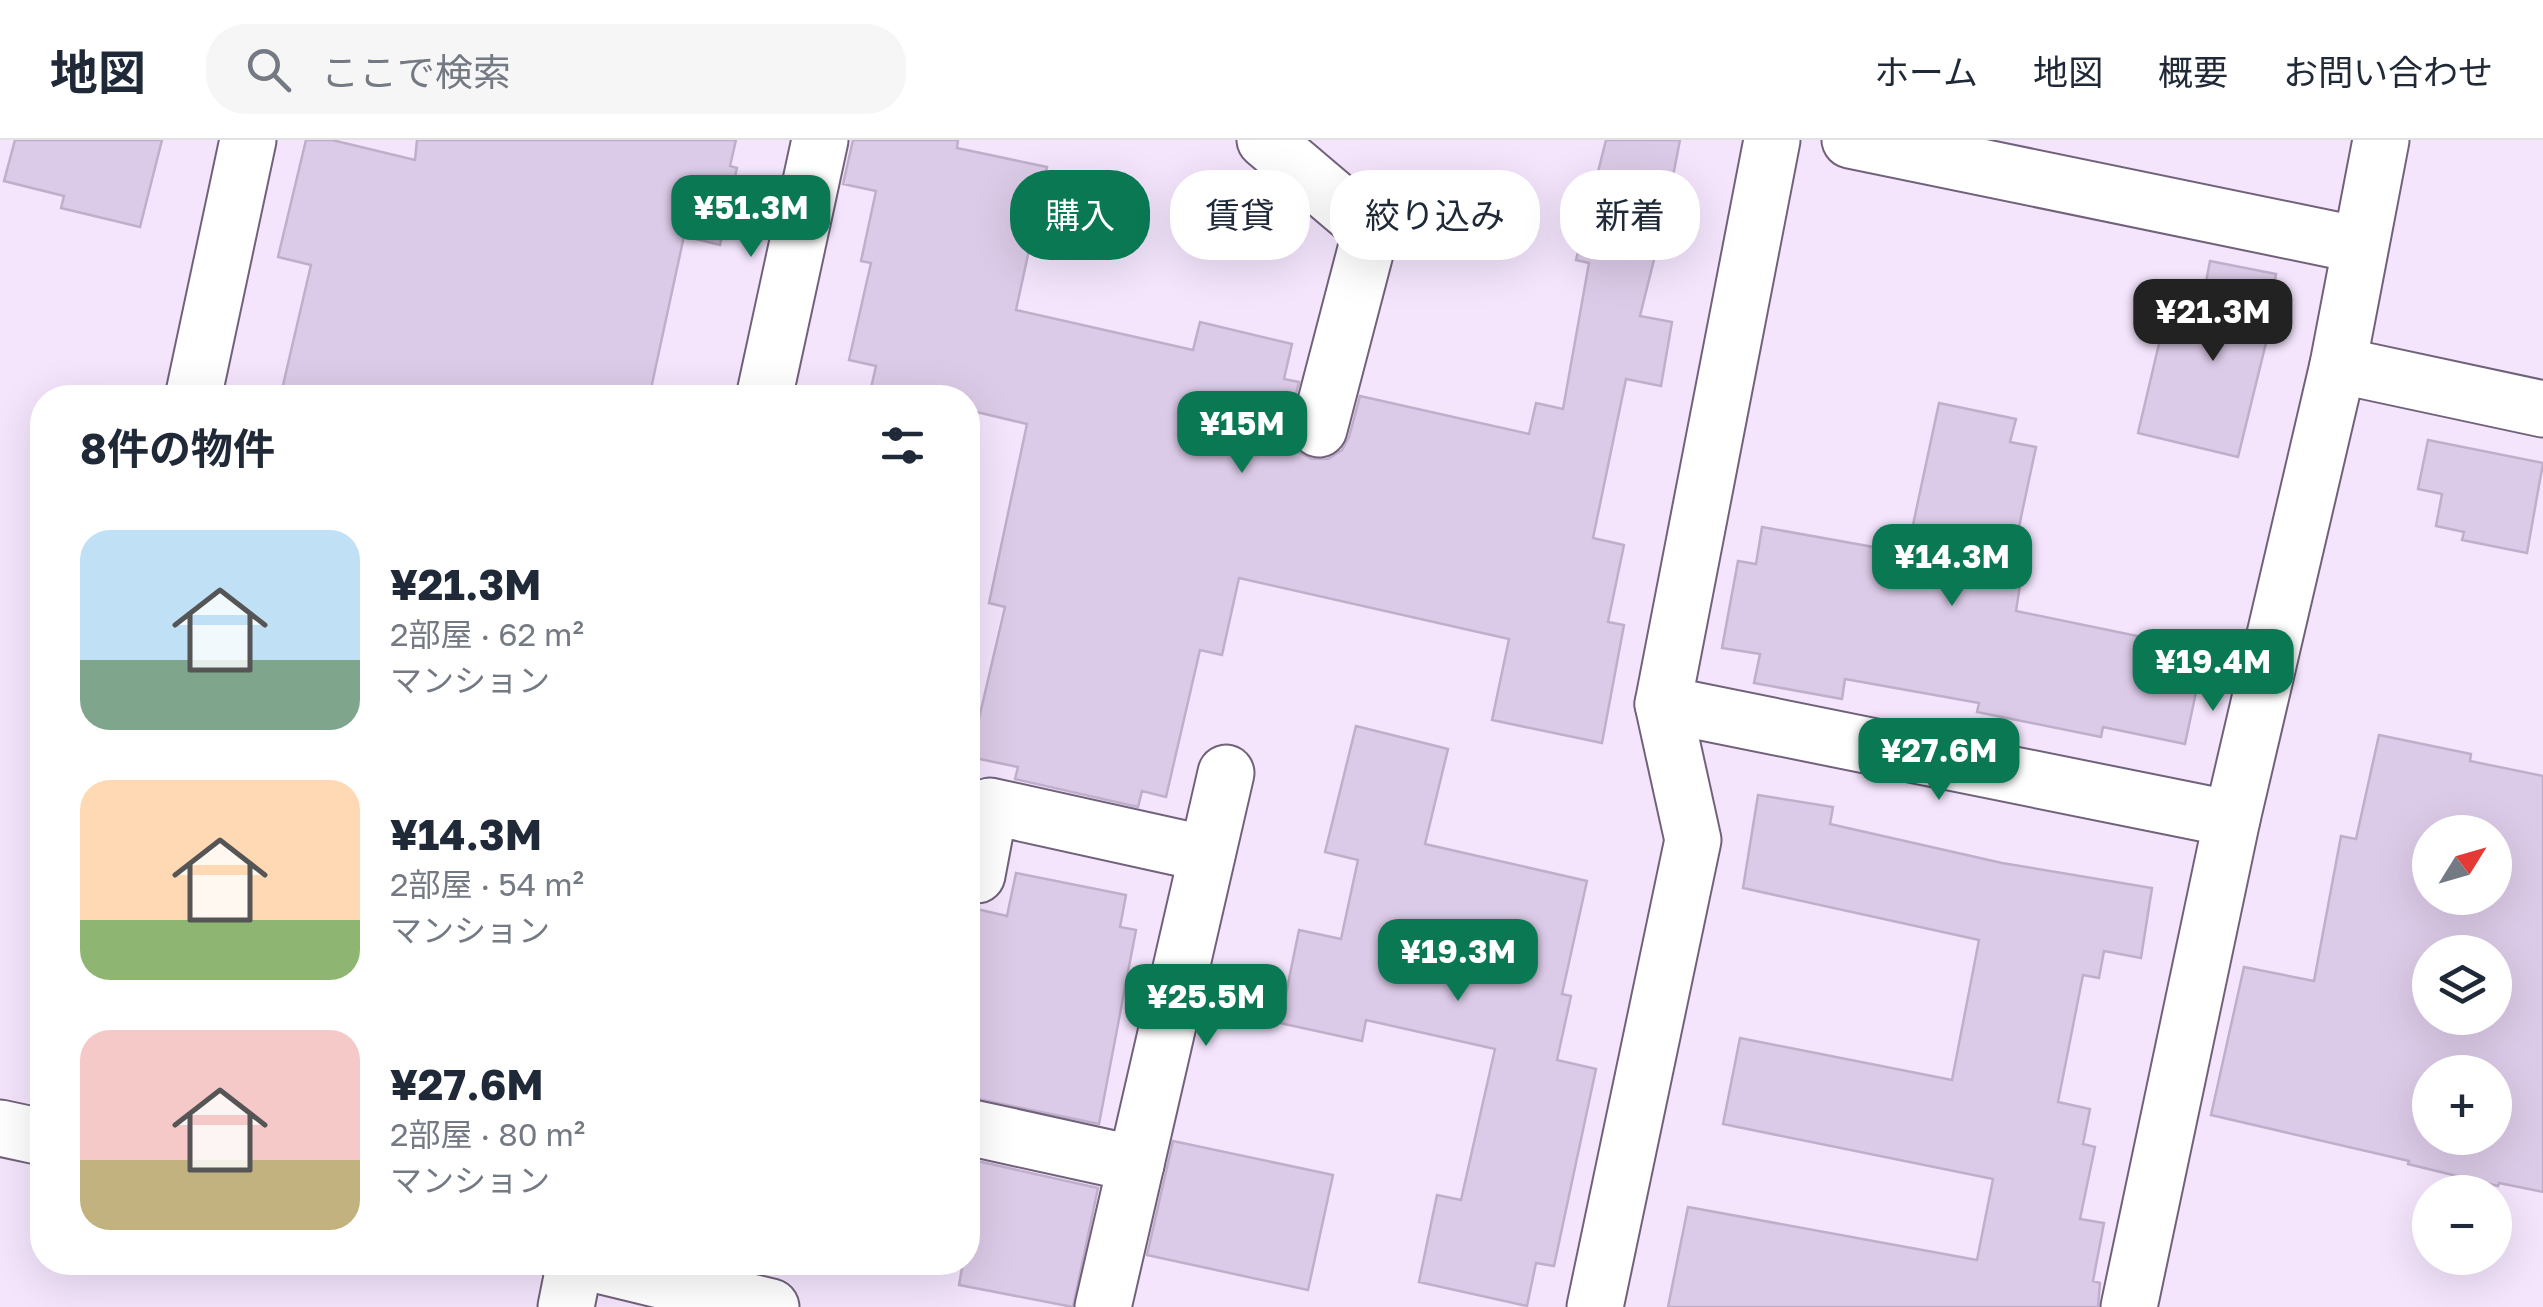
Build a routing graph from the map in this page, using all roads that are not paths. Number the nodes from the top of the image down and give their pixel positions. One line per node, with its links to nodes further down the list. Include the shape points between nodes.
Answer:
1 (248, 140): 9 (street)
2 (820, 140): 10 (street)
3 (1265, 140): 12 (street, via 1371,230)
4 (1772, 140): 13 (street)
5 (1850, 140): 7 (street)
6 (2382, 140): 7 (street)
7 (2359, 245): 8 (street)
8 (2338, 366): 11 (street); 15 (street)
9 (196, 385)
10 (767, 385)
11 (2543, 409)
12 (1319, 429)
13 (1663, 704): 15 (street); 25 (street, via 1692,840)
14 (1226, 773): 16 (street)
15 (2232, 820): 26 (street)
16 (1208, 854): 17 (street, via 990,806); 19 (street)
17 (980, 859)
18 (980, 1129): 19 (street)
19 (1136, 1164): 24 (street)
20 (572, 1275): 22 (street)
21 (639, 1275): 23 (street)
22 (566, 1307)
23 (771, 1307)
24 (1103, 1307)
25 (1595, 1307)
26 (2128, 1307)

